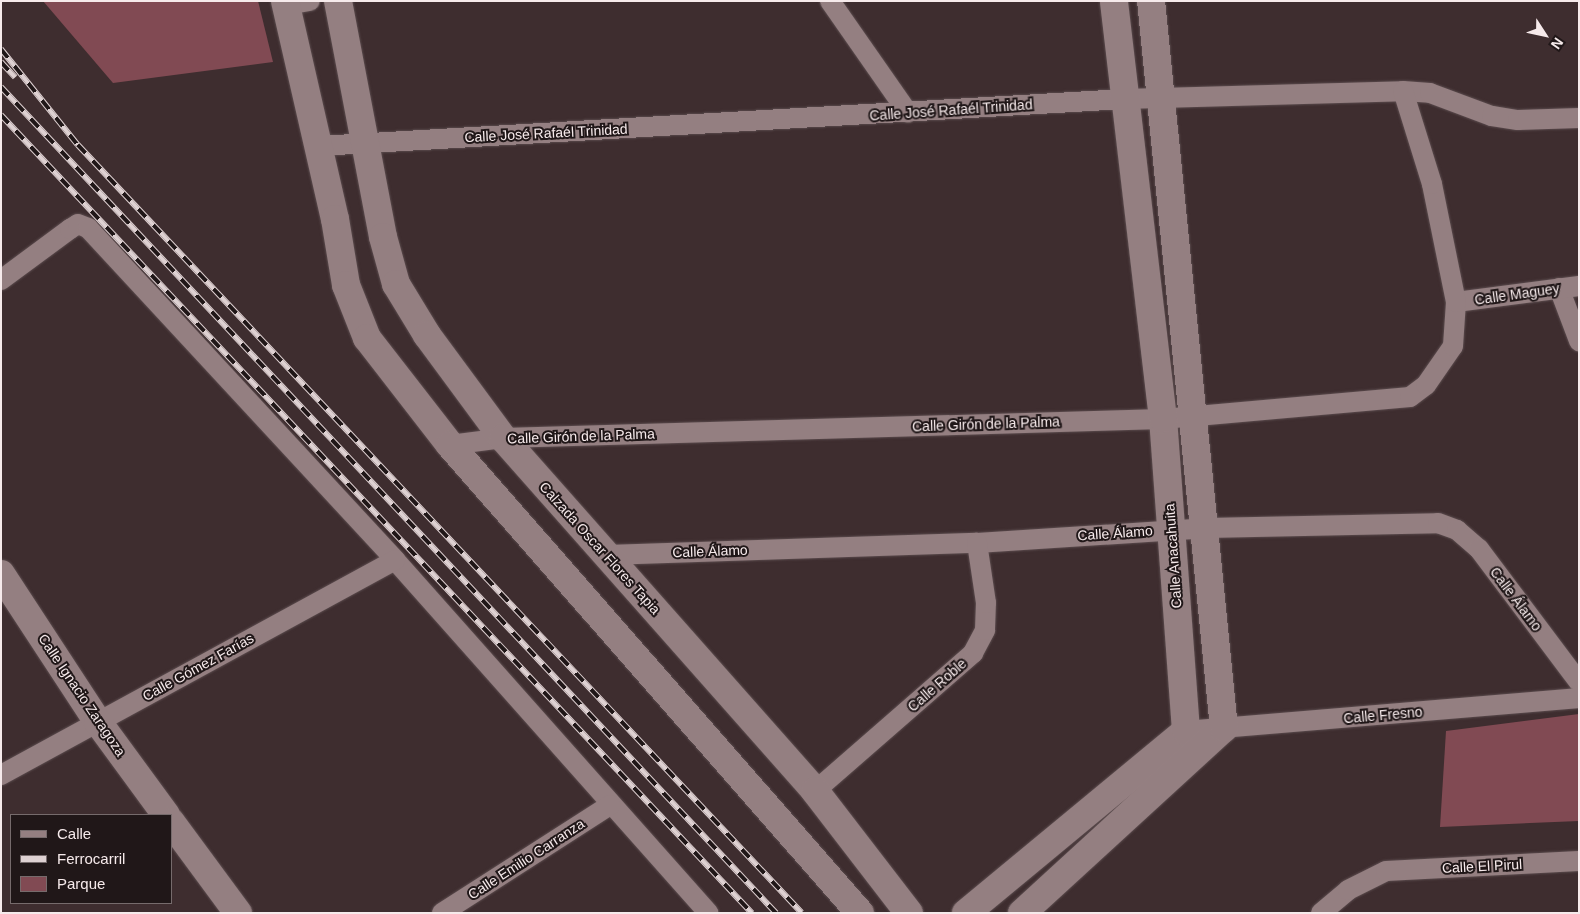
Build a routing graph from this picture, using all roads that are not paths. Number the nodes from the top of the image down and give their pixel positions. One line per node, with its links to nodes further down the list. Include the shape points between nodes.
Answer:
1 (338, 1): 11 (street, Calzada Oscar Flores Tapia)
2 (830, 1): 9 (street)
3 (1114, 1): 8 (street, Calle Anacahuita)
4 (1151, 1): 7 (street)
5 (294, 2): 12 (street)
6 (1403, 91): 7 (street, Calle José Rafaél Trinidad); 10 (street, Calle José Rafaél Trinidad, via 1430,93 1492,116 1518,120); 16 (street, Calle Girón de la Palma, via 1432,184)
7 (1161, 98): 8 (street, Calle José Rafaél Trinidad); 18 (street)
8 (1124, 99): 9 (street, Calle José Rafaél Trinidad); 19 (street, Calle Anacahuita)
9 (908, 112): 11 (street, Calle José Rafaél Trinidad)
10 (1579, 118)
11 (364, 143): 12 (street, Calle José Rafaél Trinidad); 20 (street, Calzada Oscar Flores Tapia, via 396,284 427,336)
12 (319, 146): 21 (street, via 346,284 367,338)
13 (1, 280): 26 (street, via 78,224 88,228)
14 (1579, 286): 15 (street, Calle Maguey)
15 (1559, 288): 16 (street, Calle Maguey); 17 (street)
16 (1456, 302): 18 (street, Calle Girón de la Palma, via 1453,346 1426,385 1410,397)
17 (1579, 341)
18 (1194, 416): 19 (street, Calle Girón de la Palma); 22 (street)
19 (1163, 419): 20 (street, Calle Girón de la Palma); 23 (street, Calle Anacahuita)
20 (502, 438): 21 (street, Calle Girón de la Palma); 25 (street, Calzada Oscar Flores Tapia)
21 (450, 445): 42 (street)
22 (1206, 528): 23 (street, Calle Álamo); 28 (street, Calle Álamo, via 1438,522 1478,549); 31 (street)
23 (1172, 529): 24 (street, Calle Álamo); 32 (street, Calle Anacahuita)
24 (977, 543): 25 (street, Calle Álamo); 34 (street, Calle Roble, via 986,603 985,630 973,653)
25 (607, 555): 34 (street, Calzada Oscar Flores Tapia)
26 (394, 560): 30 (street, Calle Gómez Farías); 35 (street)
27 (1, 574): 30 (street, Calle Ignacio Zaragoza)
28 (1579, 682)
29 (1579, 698): 31 (street, Calle Fresno)
30 (98, 722): 33 (street, Calle Gómez Farías); 36 (street, Calle Ignacio Zaragoza)
31 (1224, 728): 32 (street, Calle Fresno); 45 (street)
32 (1186, 731): 44 (street)
33 (1, 775)
34 (815, 792): 43 (street, Calzada Oscar Flores Tapia)
35 (610, 804): 40 (street, Calle Emilio Carranza); 41 (street)
36 (165, 814)
37 (172, 823): 39 (street)
38 (1579, 861): 46 (street, Calle El Pirul, via 1386,871 1348,890)
39 (238, 913)
40 (442, 913)
41 (708, 913)
42 (860, 913)
43 (909, 913)
44 (966, 913)
45 (1022, 913)
46 (1321, 913)

